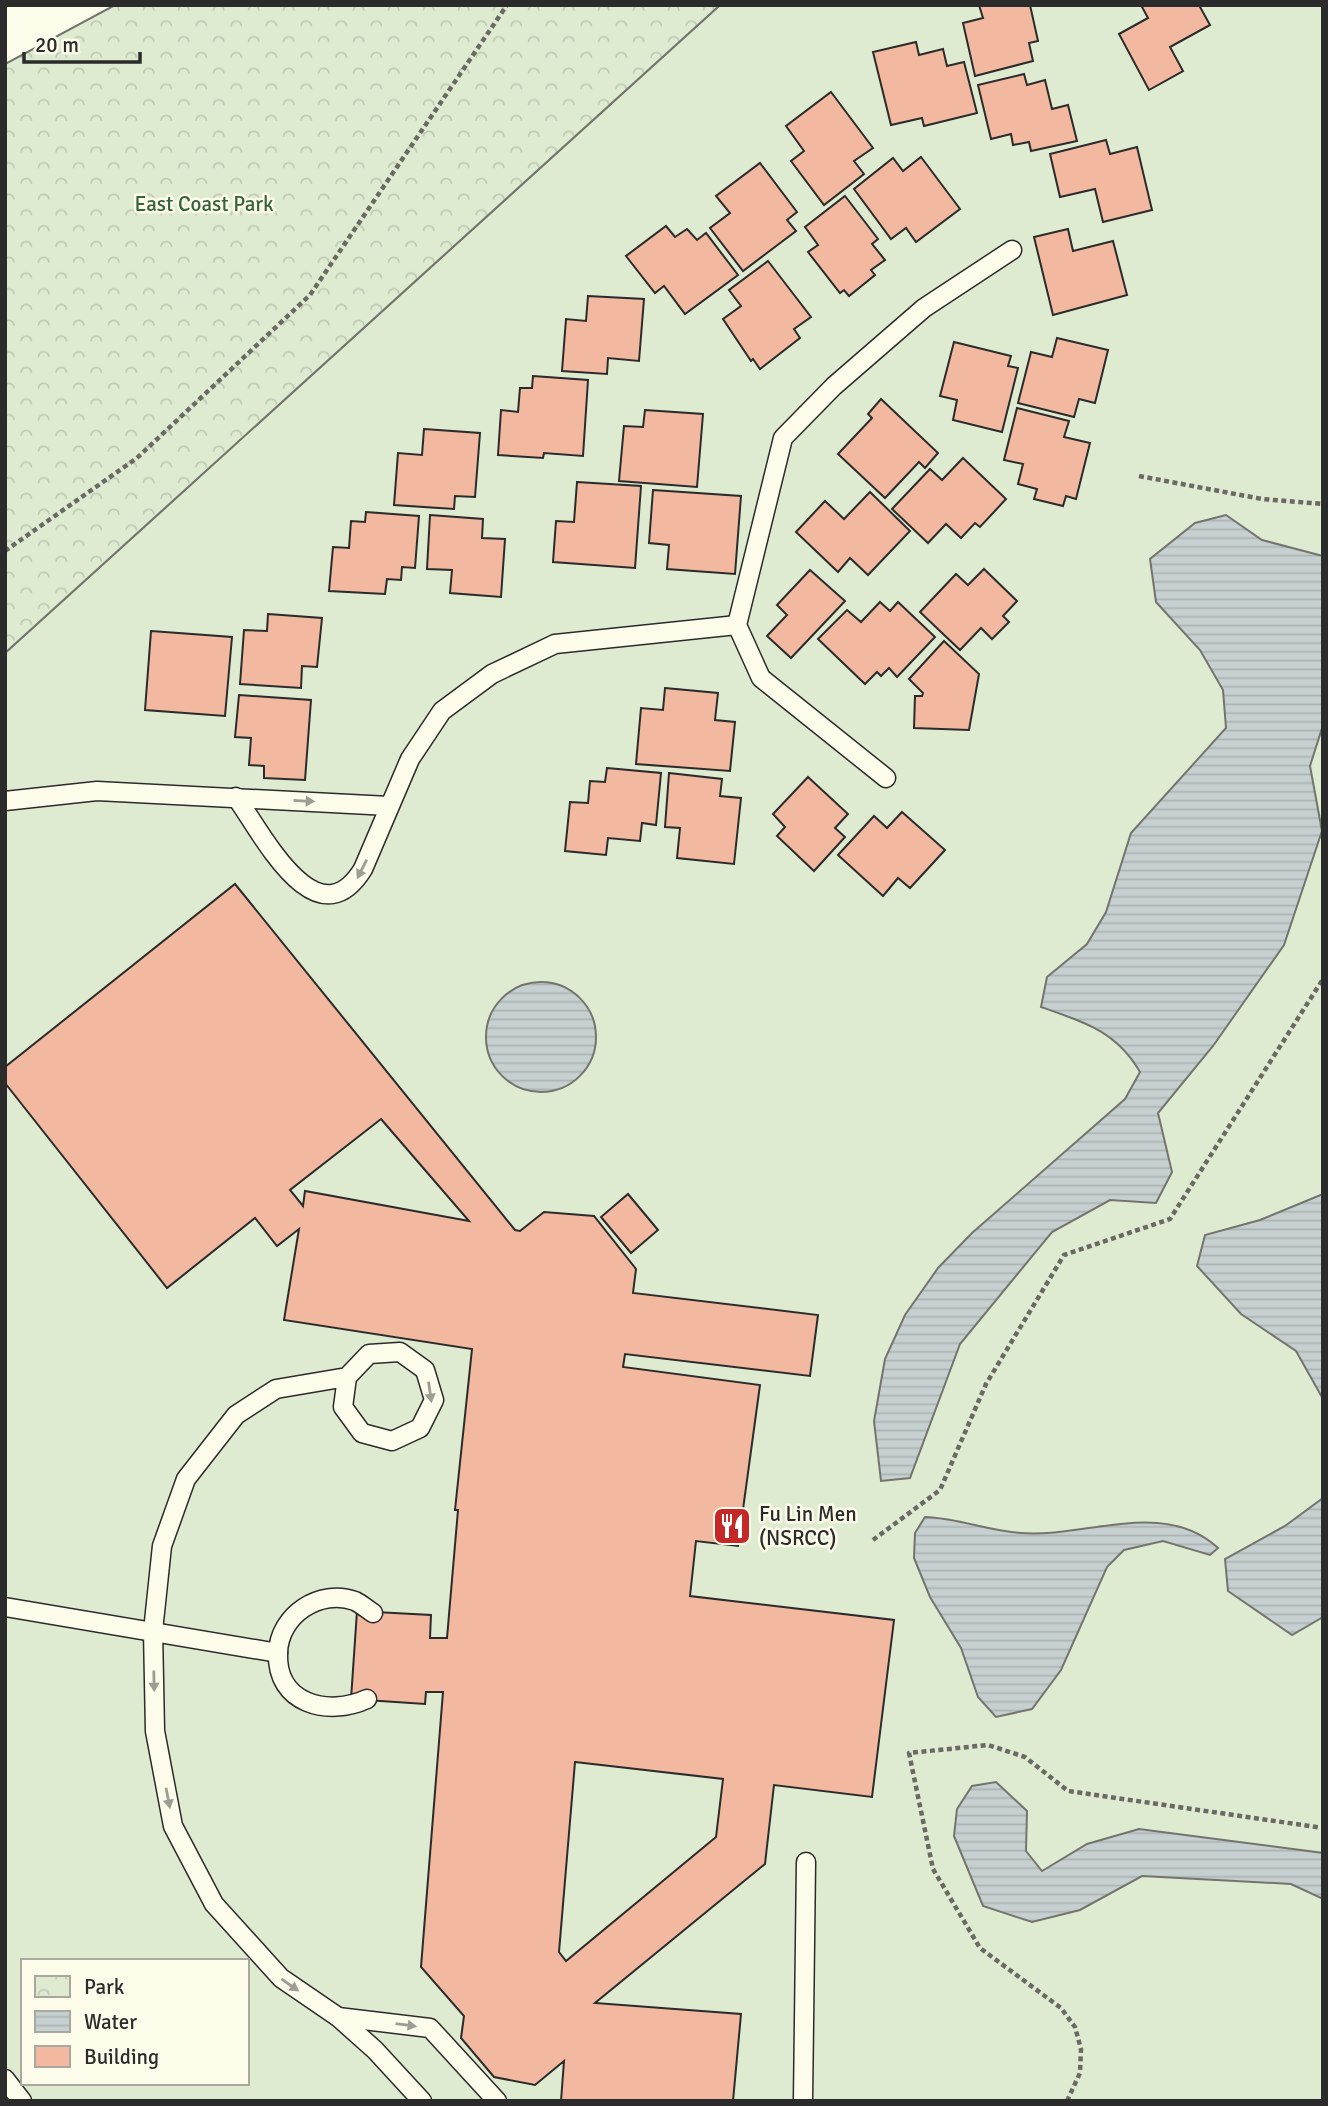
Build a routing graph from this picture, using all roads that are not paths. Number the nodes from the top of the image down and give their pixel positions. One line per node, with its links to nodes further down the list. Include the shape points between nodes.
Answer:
1 (1012, 250): 2 (lane, via 924,308 834,386 783,438)
2 (737, 625): 3 (lane, via 761,678); 6 (lane, via 555,645 492,674 442,711 410,759)
3 (886, 778)
4 (236, 797): 5 (lane, via 97,791); 6 (lane, one-way to 6); 6 (lane, one-way to 4, via 353,886 323,896 308,890 290,872)
5 (5, 801)
6 (389, 806)
7 (347, 1377): 7 (lane, one-way to 7, via 369,1354 400,1352 425,1370 434,1400 420,1428 392,1441 362,1433 343,1407); 10 (lane, via 276,1389 236,1415 186,1479 162,1546)
8 (5, 1607): 10 (lane)
9 (373, 1613): 11 (lane, via 355,1601 313,1602 295,1614 283,1632)
10 (153, 1631): 11 (lane); 14 (lane, one-way to 14, via 155,1731 173,1826 214,1904 281,1979)
11 (278, 1653): 12 (lane, via 281,1673 292,1691 308,1703 348,1708)
12 (367, 1699)
13 (806, 1861): 19 (lane)
14 (338, 2017): 17 (lane, via 376,2050); 18 (lane, one-way to 18, via 430,2028)
15 (5, 2079): 16 (lane)
16 (22, 2101)
17 (422, 2101)
18 (497, 2101)
19 (803, 2101)

